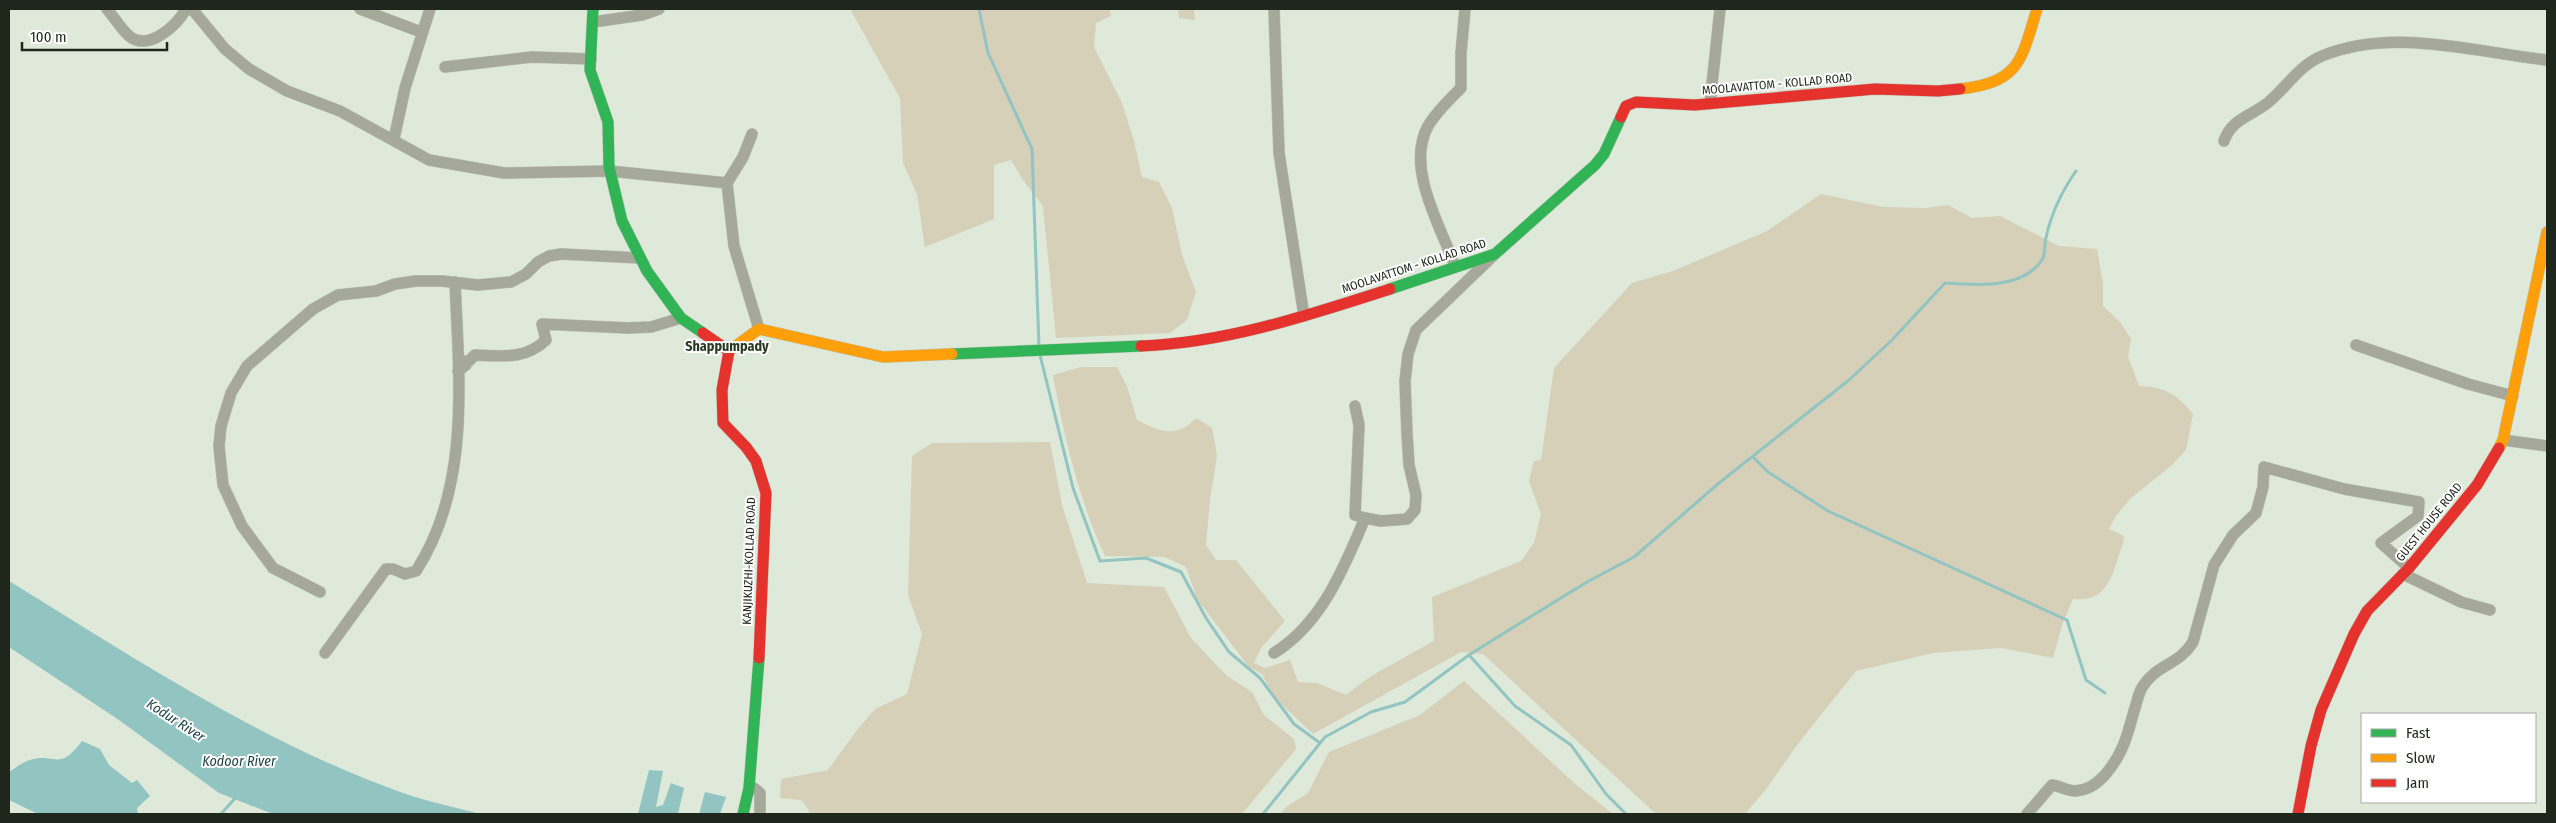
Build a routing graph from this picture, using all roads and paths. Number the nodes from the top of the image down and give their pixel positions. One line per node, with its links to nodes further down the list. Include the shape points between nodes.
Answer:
1 (107, 9): 2 (street, via 136,40 154,38 170,30)
2 (186, 9)
3 (192, 9): 19 (street, via 224,49 249,69 287,91 340,111)
4 (362, 9): 13 (street)
5 (430, 9): 13 (street)
6 (593, 9): 12 (main road)
7 (660, 9): 12 (street)
8 (1274, 9): 28 (street, via 1279,153)
9 (1465, 9): 26 (street, via 1461,88 1443,105 1427,128 1420,156 1430,207)
10 (1720, 9): 17 (street)
11 (2038, 9): 17 (main road, MOOLAVATTOM - KOLLAD ROAD, via 2024,51 2010,74 1985,86 1938,91 1874,89)
12 (593, 22): 14 (main road)
13 (421, 32): 19 (street)
14 (591, 60): 16 (street, via 532,57); 21 (main road, via 590,70 608,122)
15 (2547, 60): 20 (street, via 2402,42 2367,45 2322,56 2301,69 2271,100 2235,122)
16 (445, 67)
17 (1710, 103): 24 (main road, MOOLAVATTOM - KOLLAD ROAD, via 1636,102 1626,106 1604,154 1595,165)
18 (752, 134): 22 (street)
19 (394, 139): 21 (street, via 429,160 464,168 538,174)
20 (2224, 141)
21 (610, 172): 22 (street); 25 (main road, via 622,221)
22 (727, 183): 30 (street, via 734,246)
23 (2547, 232): 34 (main road, GUEST HOUSE ROAD)
24 (1496, 254): 26 (main road, MOOLAVATTOM - KOLLAD ROAD); 38 (street, via 1416,330 1408,354 1405,381 1407,434 1416,510 1407,519 1381,521)
25 (640, 258): 27 (street, via 561,254 538,262 511,282 478,285); 29 (main road)
26 (1455, 266): 28 (main road, MOOLAVATTOM - KOLLAD ROAD)
27 (455, 282): 33 (street); 40 (street, via 416,281 329,298 247,366 231,393 218,446 224,485 242,526 273,568)
28 (1304, 316): 30 (main road, MOOLAVATTOM - KOLLAD ROAD, via 1247,331 1172,344 882,358)
29 (681, 318): 32 (main road); 33 (street, via 651,327 628,328 542,324 546,340 535,350 503,357 475,354)
30 (758, 329): 32 (main road)
31 (2356, 345): 34 (street, via 2468,384)
32 (729, 351): 44 (main road, KANJIKUZHI-KOLLAD ROAD, via 722,390 723,423 755,455 766,493)
33 (458, 371): 42 (street, via 458,431 453,470 444,508 429,546 413,573 386,569)
34 (2514, 396): 36 (main road, GUEST HOUSE ROAD)
35 (1355, 406): 38 (street, via 1359,444 1355,515)
36 (2503, 440): 37 (street); 39 (main road, GUEST HOUSE ROAD, via 2489,468)
37 (2547, 446)
38 (1365, 518): 43 (street, via 1336,584 1308,623)
39 (2406, 571): 41 (street, via 2461,602); 47 (street, via 2380,542 2418,516 2419,502 2344,489 2264,467 2256,513 2233,535 2214,565 2193,642 2176,662 2151,674 2141,688 2117,762 2098,784 2090,788 2075,791 2052,785); 48 (main road, GUEST HOUSE ROAD, via 2367,610 2354,634 2321,710)
40 (320, 592)
41 (2490, 610)
42 (325, 653)
43 (1274, 653)
44 (749, 788): 45 (main road, KANJIKUZHI-KOLLAD ROAD); 46 (street, via 760,793)
45 (743, 814)
46 (760, 814)
47 (2027, 814)
48 (2298, 814)

